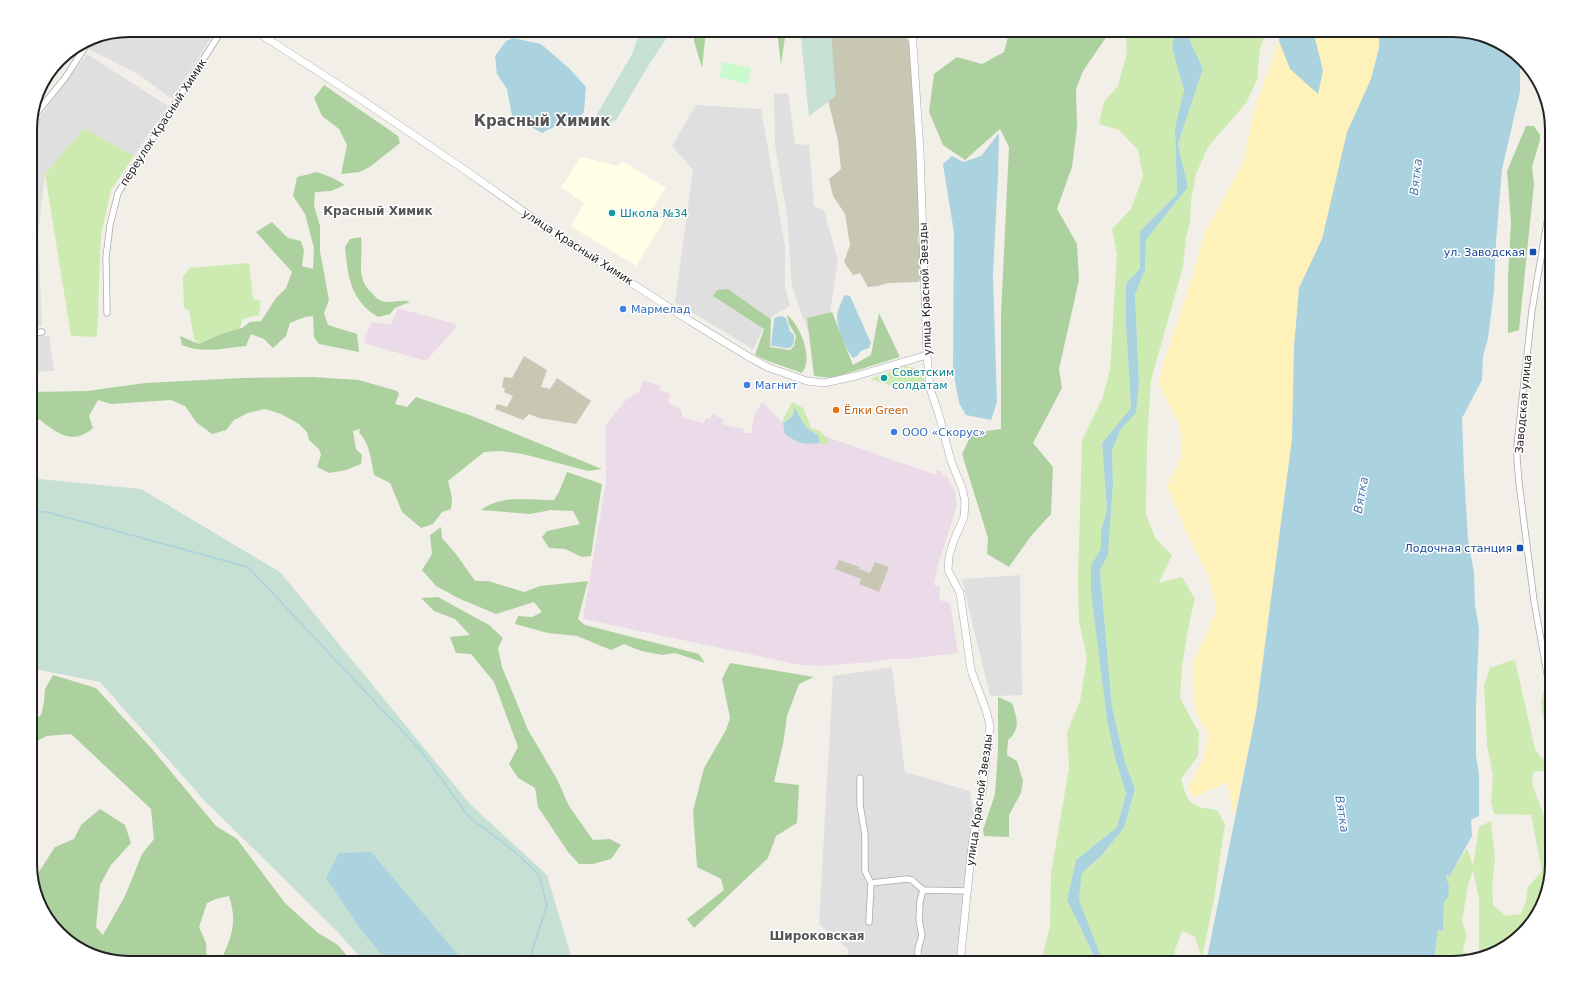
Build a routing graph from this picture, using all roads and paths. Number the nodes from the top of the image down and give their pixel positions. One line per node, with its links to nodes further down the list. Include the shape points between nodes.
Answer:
1 (218, 37): 7 (street, переулок Красный Химик, via 118,193 106,257)
2 (265, 37): 10 (street, улица Красный Химик, via 437,150 550,230 690,321 767,367 807,382 824,383)
3 (912, 37): 10 (street, улица Красной Звезды, via 920,151)
4 (84, 48): 5 (street)
5 (39, 110)
6 (1545, 234): 11 (street, Заводская улица, via 1532,310 1517,446 1519,483 1534,601)
7 (107, 313)
8 (37, 332): 9 (street)
9 (42, 332)
10 (927, 355): 15 (street, улица Красной Звезды, via 930,388 965,501 964,517 950,551 948,570 960,593 971,670 990,726)
11 (1545, 662)
12 (860, 778): 13 (street, via 865,871)
13 (871, 883): 14 (street, via 907,879); 16 (street)
14 (924, 890): 15 (street); 17 (street, via 920,901 919,920 922,935)
15 (967, 891): 18 (street, улица Красной Звезды)
16 (869, 922)
17 (918, 956)
18 (961, 956)

